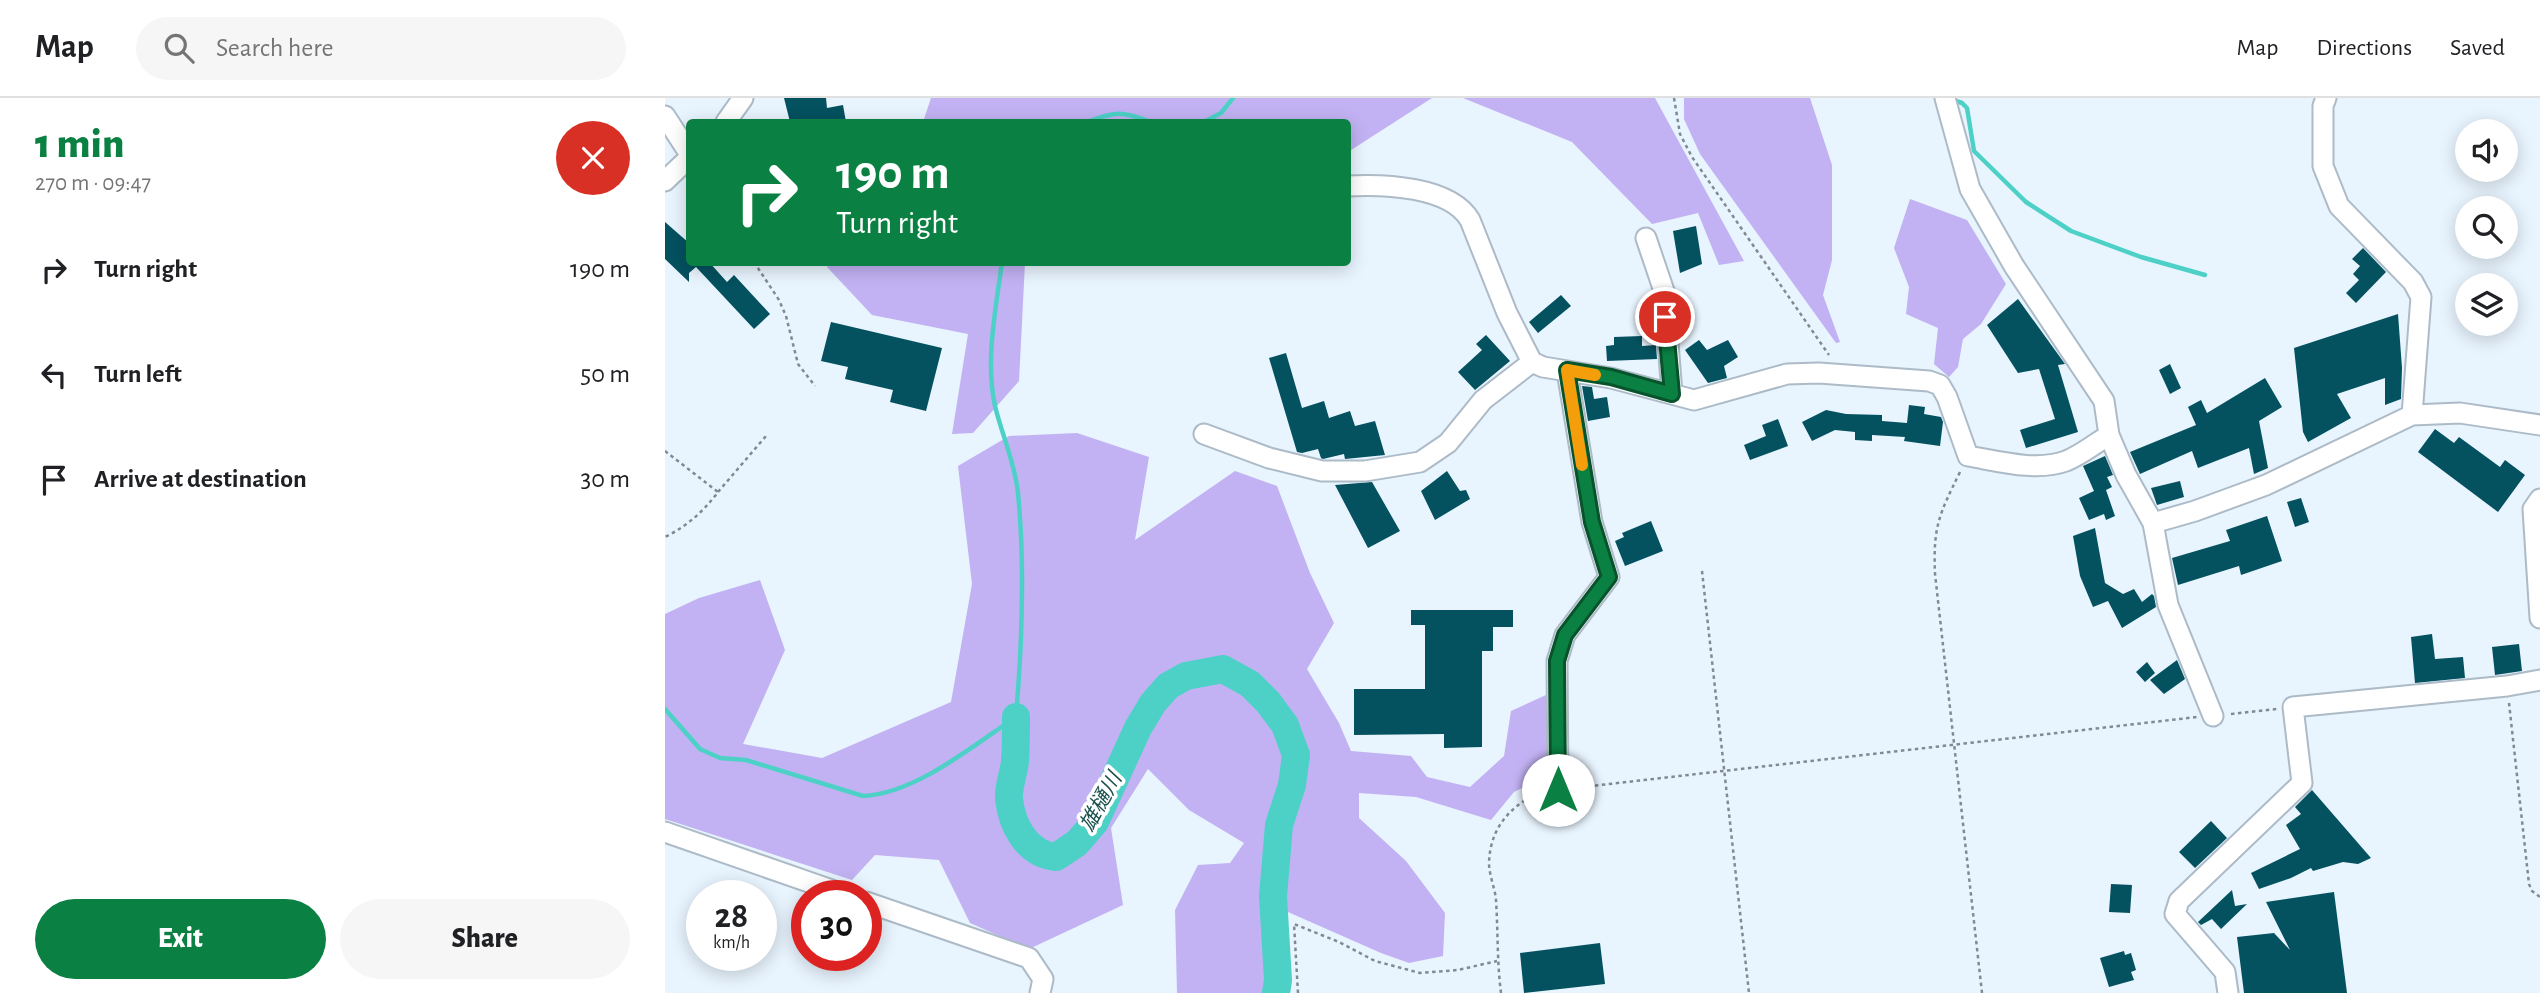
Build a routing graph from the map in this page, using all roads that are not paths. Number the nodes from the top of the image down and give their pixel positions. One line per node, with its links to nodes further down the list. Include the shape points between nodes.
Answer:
1 (743, 98): 5 (street)
2 (1945, 98): 17 (street, via 1970,188 2014,266 2104,401)
3 (2326, 98): 14 (street, via 2323,166 2339,206 2413,282 2421,297)
4 (665, 116): 6 (street)
5 (728, 119)
6 (686, 150)
7 (686, 158): 8 (street)
8 (665, 181)
9 (1351, 186): 11 (street, via 1416,188 1464,209)
10 (1646, 239): 13 (street, via 1664,291)
11 (1532, 362): 12 (street); 16 (street, via 1483,400 1448,443 1420,462 1365,471 1322,471 1269,458)
12 (1567, 370): 13 (street); 23 (street, via 1592,522 1609,577 1565,635 1557,661)
13 (1672, 394): 17 (street, via 1694,400 1787,374 1929,381 1940,386 1947,397 1968,456 2046,467 2068,460)
14 (2412, 415): 15 (street, via 2460,413); 19 (street, via 2266,485)
15 (2540, 425)
16 (1205, 434)
17 (2109, 435): 19 (street)
18 (2540, 499): 20 (street, via 2533,509)
19 (2153, 523): 22 (street, via 2168,605)
20 (2540, 618)
21 (2540, 680): 28 (street, via 2293,707 2302,783 2179,901 2175,914 2225,972)
22 (2213, 716)
23 (1558, 790)
24 (665, 832): 25 (street)
25 (803, 880)
26 (882, 907): 27 (street, via 1029,958 1043,979)
27 (1040, 993)
28 (2228, 993)

